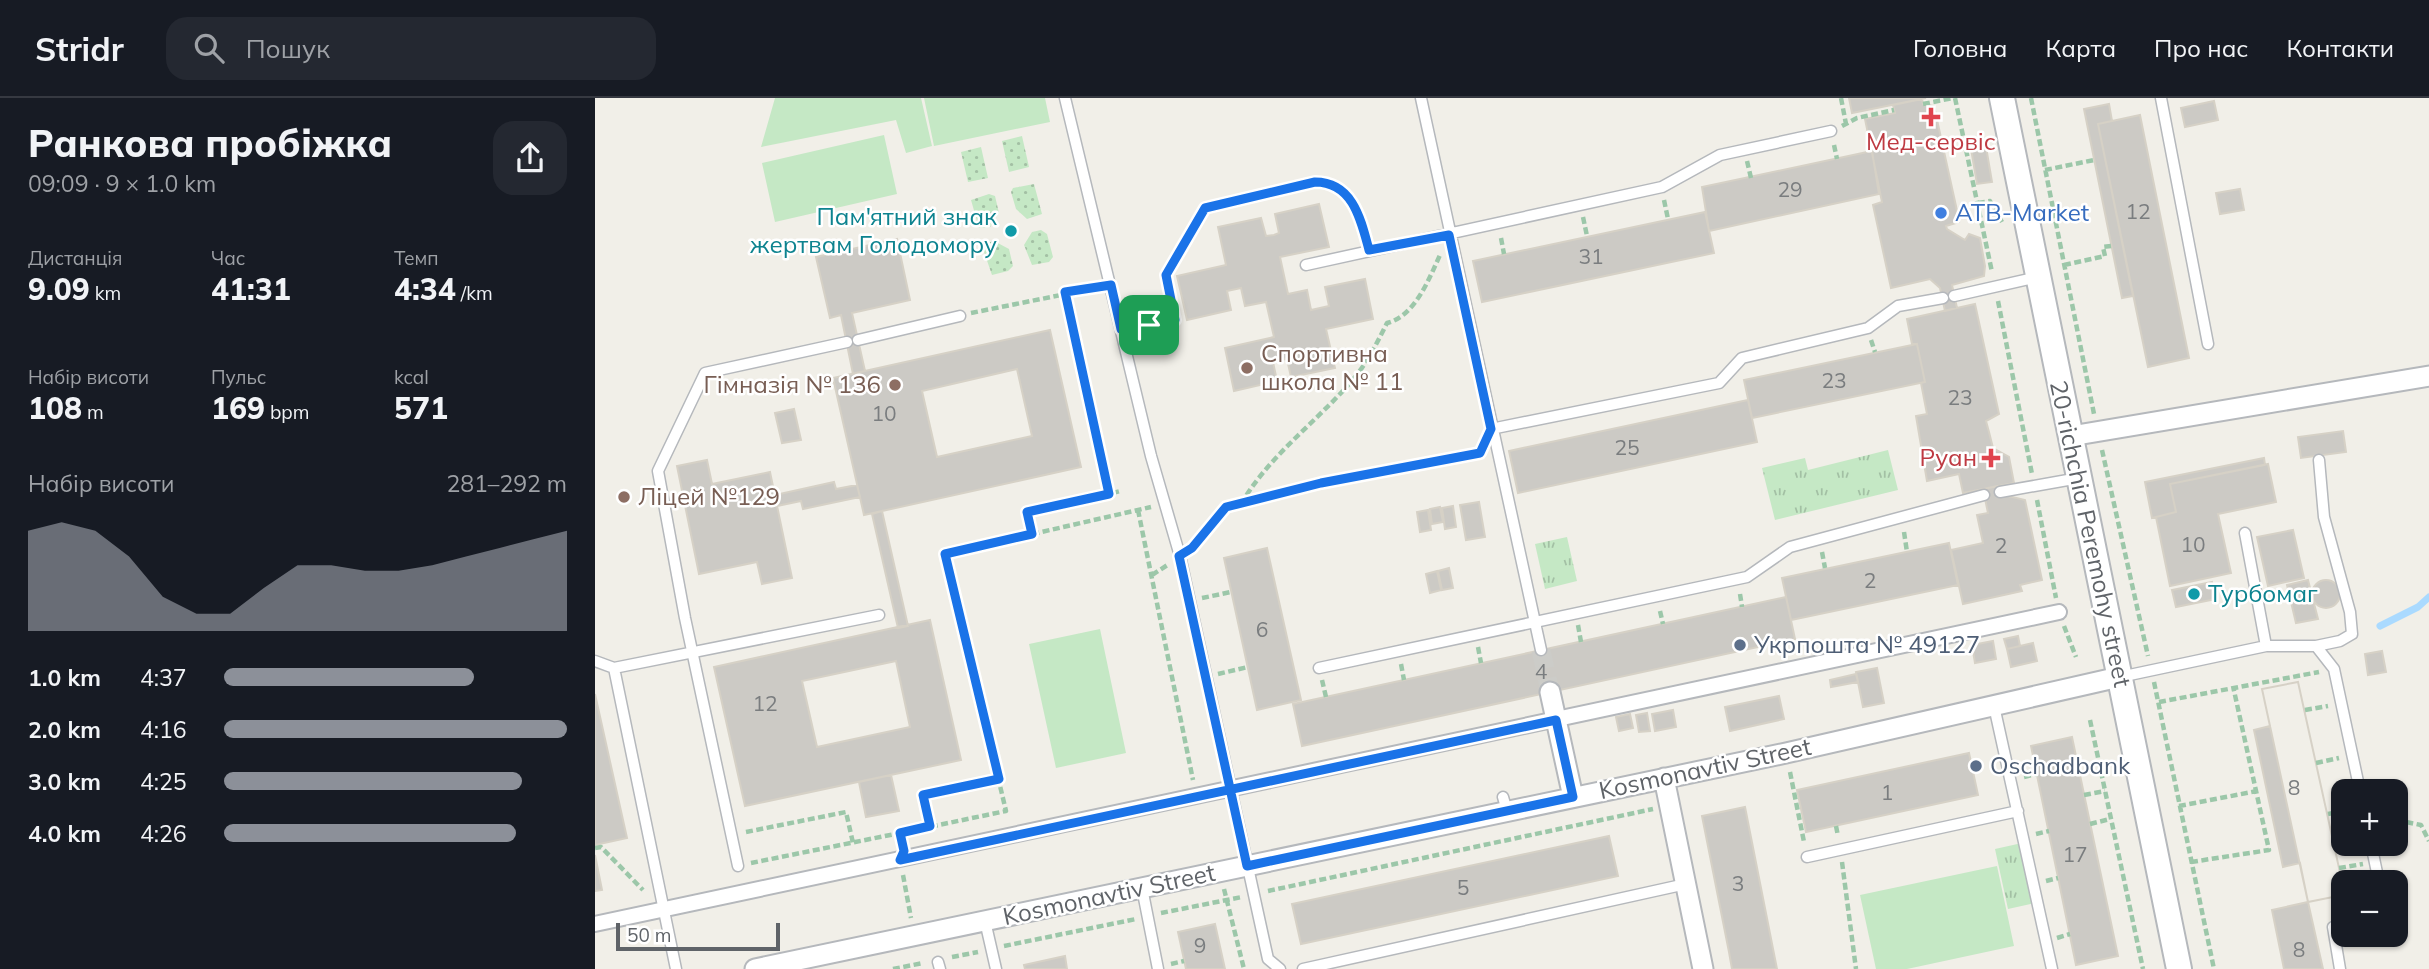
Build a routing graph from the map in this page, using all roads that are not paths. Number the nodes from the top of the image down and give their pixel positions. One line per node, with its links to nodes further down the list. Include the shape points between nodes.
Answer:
1 (1065, 98): 37 (lane, via 1179,556)
2 (1421, 98): 6 (lane)
3 (2161, 98): 12 (lane)
4 (2008, 99): 8 (street, 20-richchia Peremohy street)
5 (1831, 131): 6 (lane, via 1720,155 1662,187)
6 (1449, 235): 7 (lane); 14 (lane)
7 (1306, 265)
8 (2038, 277): 14 (lane, via 1898,306 1868,328 1742,358 1719,383); 15 (street, 20-richchia Peremohy street)
9 (960, 316): 10 (lane)
10 (858, 340)
11 (847, 342): 27 (lane, via 705,373 658,471)
12 (2208, 344)
13 (2429, 376): 15 (street)
14 (1491, 429): 23 (lane)
15 (2071, 436): 17 (street, 20-richchia Peremohy street)
16 (2319, 460): 25 (lane, via 2325,516 2350,612 2351,634)
17 (2079, 478): 18 (lane); 31 (street, 20-richchia Peremohy street)
18 (2000, 492)
19 (1984, 495): 23 (lane, via 1790,547 1747,577)
20 (2245, 533): 24 (lane)
21 (2059, 612): 34 (street)
22 (879, 615): 27 (lane)
23 (1533, 624): 26 (lane); 30 (lane)
24 (2266, 646): 25 (lane); 31 (lane)
25 (2316, 646): 36 (lane, via 2334,669)
26 (1541, 650)
27 (692, 651): 29 (lane); 41 (lane)
28 (595, 661): 29 (lane)
29 (614, 668): 45 (lane)
30 (1319, 668)
31 (2119, 677): 33 (street, Kosmonavtiv Street); 59 (street, 20-richchia Peremohy street)
32 (1550, 692): 34 (street)
33 (1994, 706): 35 (street, Kosmonavtiv Street); 39 (lane)
34 (1556, 720): 37 (street); 38 (street)
35 (1664, 778): 38 (street, Kosmonavtiv Street); 43 (street)
36 (2358, 779)
37 (1230, 789): 42 (lane); 45 (street)
38 (1573, 797): 42 (street, Kosmonavtiv Street, via 1505,804)
39 (2018, 811): 40 (lane); 58 (lane)
40 (1807, 857)
41 (738, 866)
42 (1247, 866): 44 (street, Kosmonavtiv Street); 50 (lane)
43 (1686, 884): 56 (lane); 57 (street)
44 (1142, 888): 46 (street, Kosmonavtiv Street); 54 (lane)
45 (663, 910): 47 (street); 51 (lane)
46 (985, 921): 49 (street, Kosmonavtiv Street); 53 (lane)
47 (595, 924)
48 (2336, 947): 60 (lane)
49 (808, 963): 52 (street, Kosmonavtiv Street)
50 (1269, 964): 55 (lane)
51 (676, 969)
52 (755, 969)
53 (996, 969)
54 (1158, 969)
55 (1280, 969)
56 (1303, 969)
57 (1703, 969)
58 (2052, 969)
59 (2179, 969)
60 (2340, 969)

